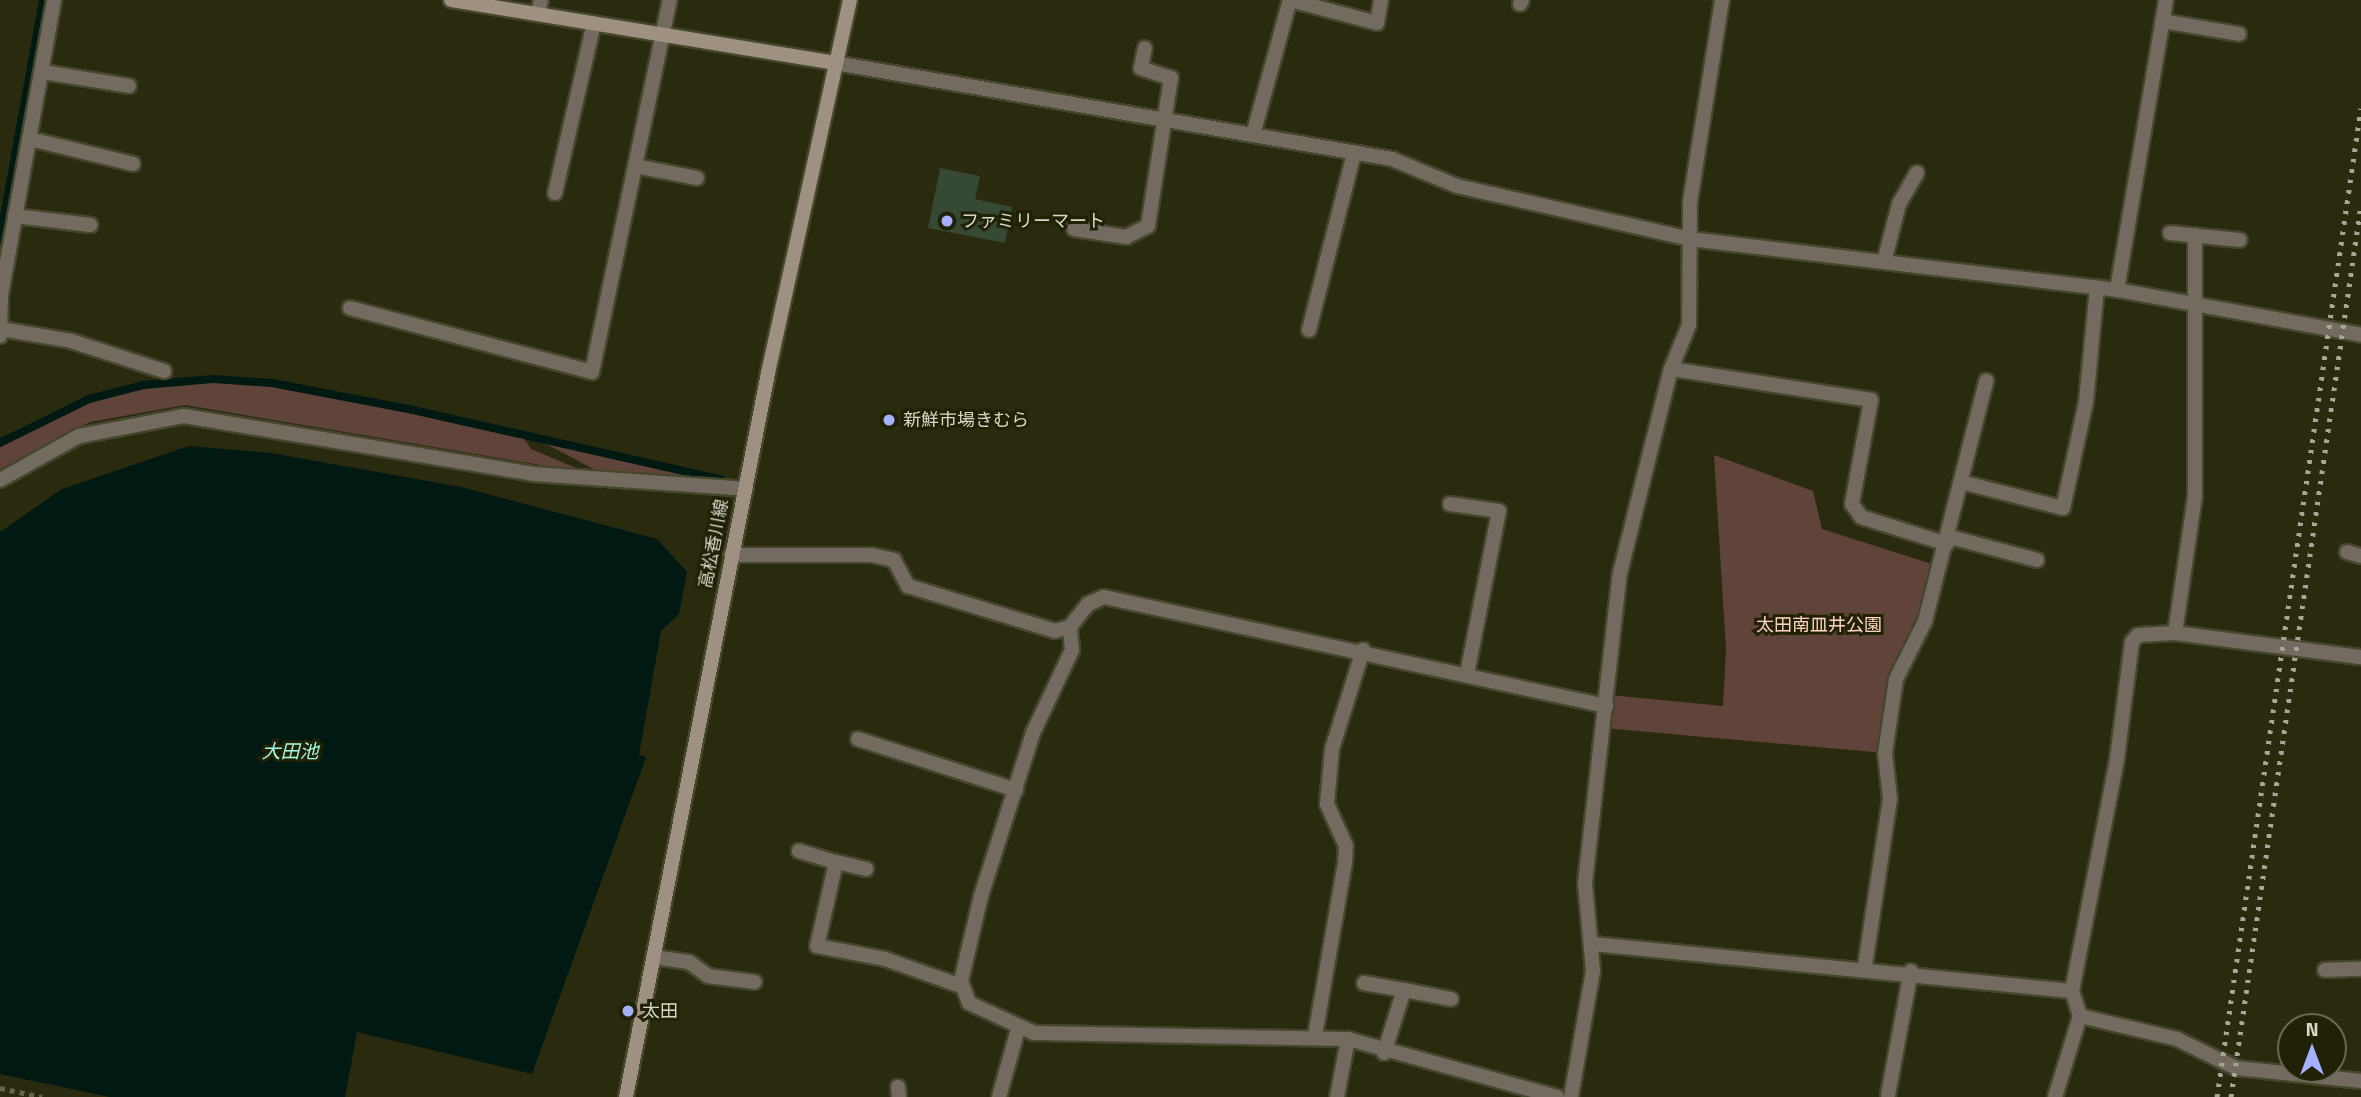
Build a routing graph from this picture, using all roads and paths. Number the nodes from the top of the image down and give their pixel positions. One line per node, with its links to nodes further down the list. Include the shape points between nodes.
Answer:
1 (54, 0): 16 (street)
2 (451, 0): 9 (main road)
3 (670, 0): 12 (street)
4 (850, 0): 15 (main road, 高松香川線)
5 (1290, 0): 6 (street, via 1377,23); 19 (street)
6 (1381, 0)
7 (1722, 0): 32 (street)
8 (2166, 0): 10 (street)
9 (540, 7): 11 (main road)
10 (2162, 21): 13 (street); 36 (street)
11 (594, 23): 12 (main road); 26 (street)
12 (662, 34): 15 (main road); 23 (street)
13 (2239, 34)
14 (1145, 48): 18 (street, via 1141,68 1171,78)
15 (835, 63): 18 (street); 47 (main road, 高松香川線)
16 (43, 72): 17 (street); 20 (street)
17 (129, 86)
18 (1166, 119): 19 (street); 29 (street, via 1154,157 1147,226 1126,237)
19 (1253, 135): 21 (street)
20 (30, 139): 22 (street); 27 (street)
21 (1354, 153): 32 (street, via 1548,210); 39 (street)
22 (133, 164)
23 (635, 166): 25 (street); 38 (street, via 592,372)
24 (1917, 173): 34 (street, via 1899,204)
25 (697, 178)
26 (555, 193)
27 (15, 216): 28 (street); 40 (street)
28 (90, 225)
29 (1074, 229)
30 (2170, 233): 31 (street)
31 (2195, 235): 33 (street); 37 (street)
32 (1690, 239): 34 (street); 42 (street, via 1689,325)
33 (2241, 240)
34 (1884, 262): 35 (street)
35 (2096, 288): 36 (street); 46 (street, via 2086,402 2063,508)
36 (2117, 290): 37 (street)
37 (2194, 304): 41 (street); 53 (street, via 2195,496)
38 (350, 308)
39 (1309, 330)
40 (1, 332): 43 (street, via 71,341)
41 (2361, 335)
42 (1671, 369): 49 (street, via 1871,400 1852,504 1861,517); 57 (street, via 1629,529)
43 (164, 371)
44 (1986, 381): 46 (street)
45 (0, 480): 47 (street, via 79,436 184,416 533,474)
46 (1961, 482): 49 (street)
47 (745, 489): 50 (main road, 高松香川線)
48 (1450, 504): 56 (street, via 1499,511)
49 (1949, 540): 51 (street); 65 (street, via 1925,621 1896,679 1885,753 1890,799)
50 (731, 555): 52 (street, via 784,550 883,557 894,560 908,586 1055,631); 64 (main road, 高松香川線)
51 (2037, 560)
52 (1070, 627): 54 (street, via 1088,604 1104,597); 59 (street, via 1072,650 1057,671)
53 (2175, 633): 55 (street); 73 (street, via 2138,635 2132,642 2117,759)
54 (1363, 650): 56 (street); 77 (street, via 1332,749 1327,804 1346,846 1345,863)
55 (2361, 657)
56 (1467, 674): 57 (street)
57 (1606, 706): 63 (street, via 1585,883)
58 (858, 739): 59 (street)
59 (1016, 790): 71 (street)
60 (800, 852): 61 (street)
61 (836, 862): 62 (street); 71 (street, via 817,946 885,959)
62 (866, 869)
63 (1592, 944): 65 (street); 88 (street)
64 (653, 957): 69 (street, via 689,962 708,976); 84 (main road, 高松香川線)
65 (1865, 966): 68 (street)
66 (2361, 969): 67 (street)
67 (2325, 970)
68 (1911, 971): 73 (street); 82 (street)
69 (755, 982)
70 (1364, 983): 72 (street)
71 (961, 986): 76 (street, via 969,1003)
72 (1404, 990): 74 (street); 79 (street)
73 (2072, 991): 75 (street)
74 (1451, 999)
75 (2080, 1016): 80 (street, via 2177,1039 2235,1068); 89 (street)
76 (1018, 1029): 77 (street); 85 (street)
77 (1315, 1036): 78 (street)
78 (1348, 1039): 79 (street); 86 (street)
79 (1384, 1053): 87 (street)
80 (2361, 1081)
81 (0, 1088): 83 (path)
82 (1888, 1095)
83 (42, 1097)
84 (626, 1097)
85 (999, 1097)
86 (1337, 1097)
87 (1558, 1097)
88 (1572, 1097)
89 (2055, 1097)

